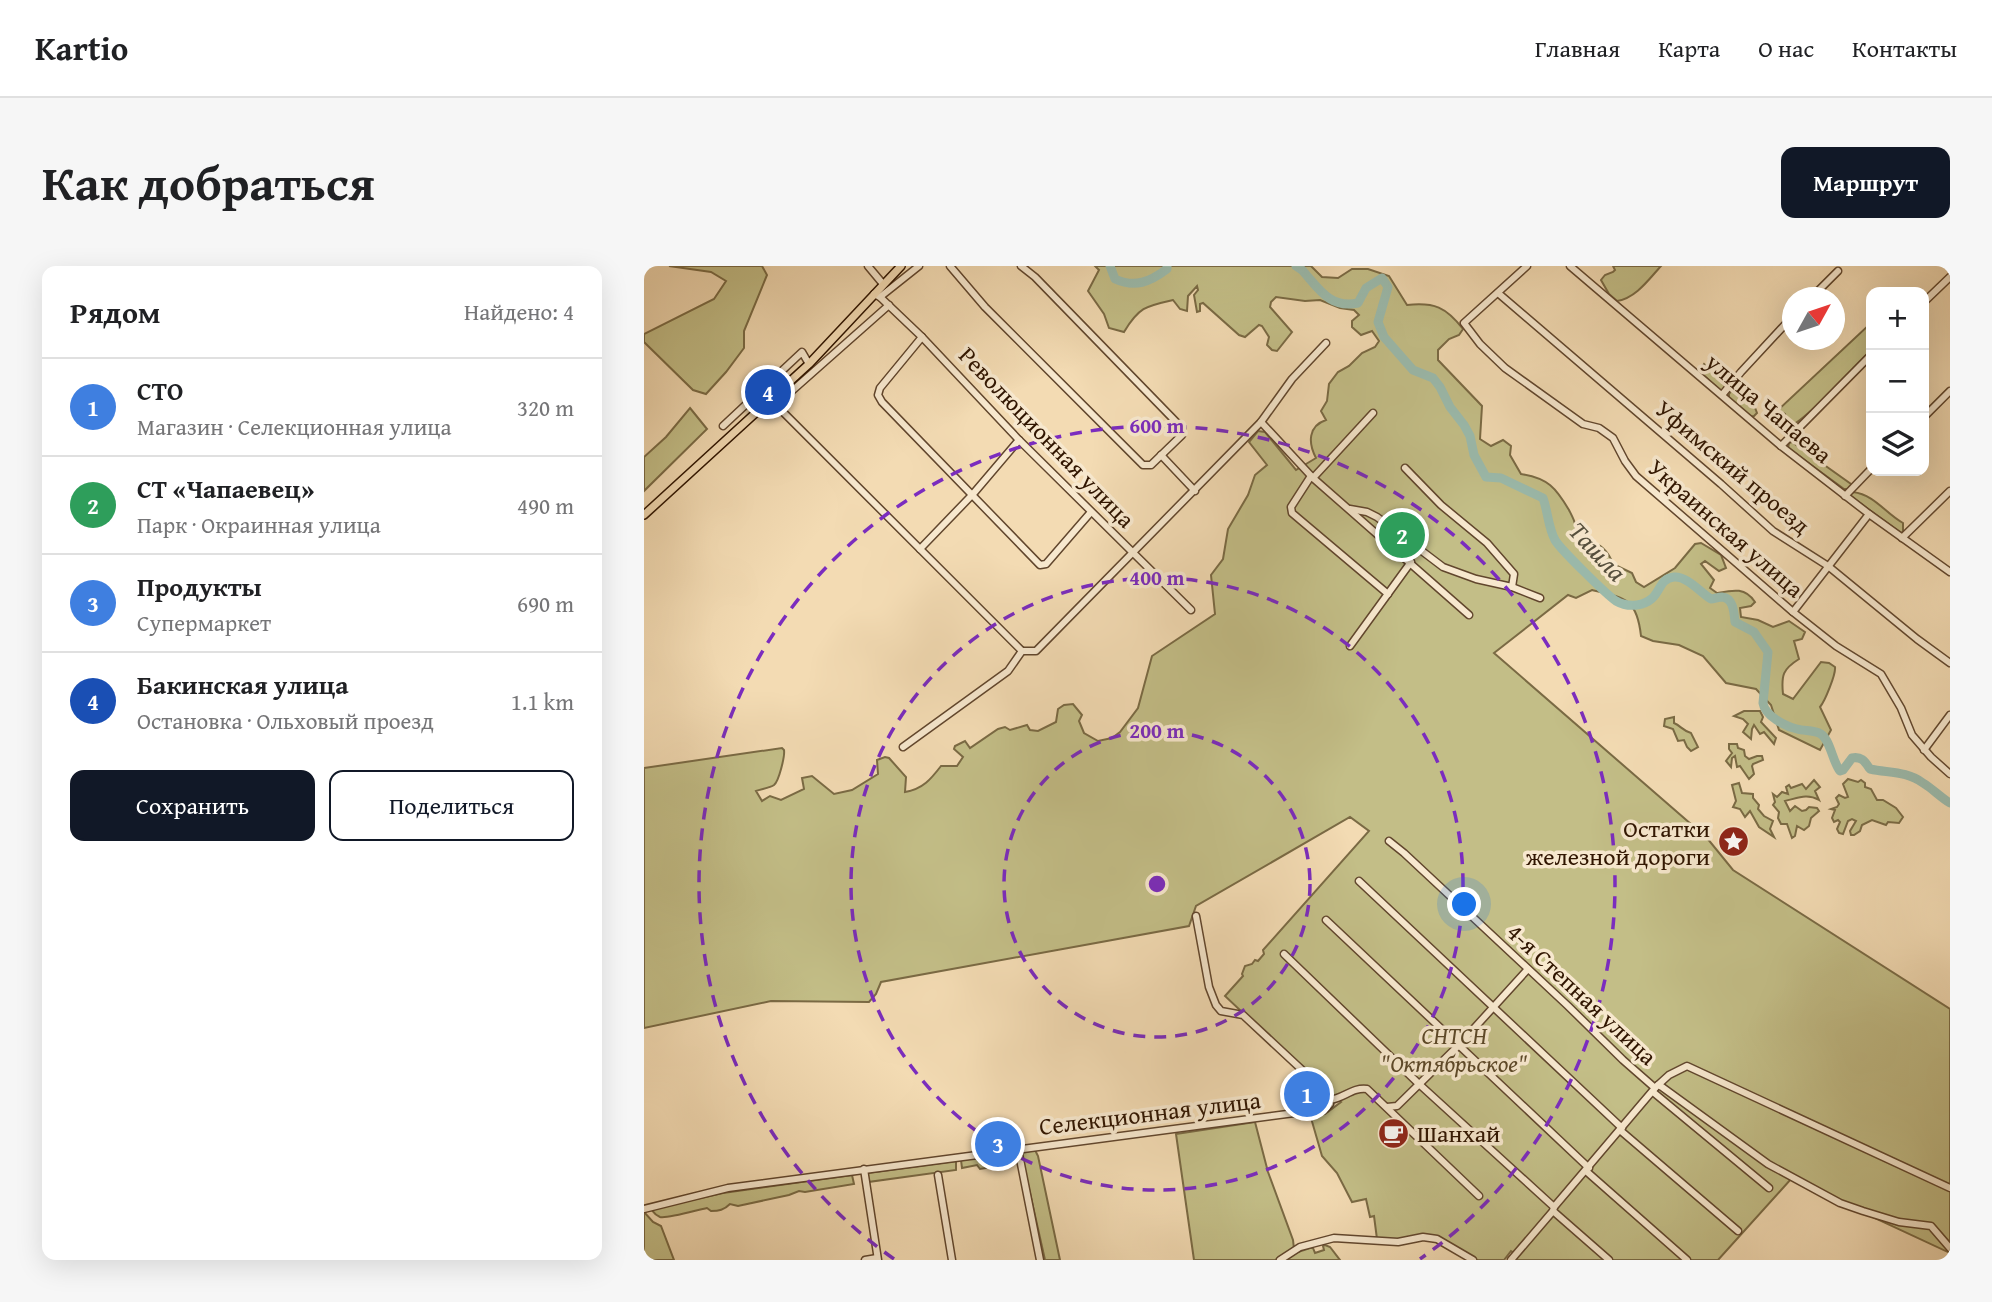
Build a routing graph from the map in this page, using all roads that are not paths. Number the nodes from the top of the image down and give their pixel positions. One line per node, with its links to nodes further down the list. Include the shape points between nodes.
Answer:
1 (868, 266): 10 (street)
2 (901, 266): 10 (main road)
3 (919, 266): 13 (street)
4 (950, 266): 30 (street, via 1143,465 1151,465)
5 (1021, 266): 30 (street, via 1182,429 1182,435)
6 (1527, 266): 12 (street)
7 (1570, 266): 22 (street, улица Чапаева)
8 (1838, 271): 11 (street)
9 (1950, 277): 14 (street)
10 (883, 284): 13 (main road)
11 (1822, 287)
12 (1498, 293): 46 (street, Уфимский проезд, via 1773,531); 52 (street, Украинская улица, via 1464,323 1480,344 1505,368 1583,424 1613,438 1636,476)
13 (877, 295): 15 (street, Революционная улица); 20 (main road)
14 (1929, 297)
15 (889, 305): 17 (street, Революционная улица); 23 (street)
16 (1782, 329): 22 (street)
17 (922, 337): 28 (street, Революционная улица); 36 (street, via 878,395)
18 (1326, 343): 26 (street)
19 (1866, 360): 29 (street)
20 (808, 364): 23 (main road); 27 (street, via 803,352)
21 (1950, 391): 25 (street)
22 (1722, 395): 29 (street, улица Чапаева)
23 (773, 402): 41 (main road); 43 (street)
24 (1373, 412): 33 (street)
25 (1928, 413)
26 (1261, 422): 33 (street); 34 (street)
27 (723, 426)
28 (1019, 440): 36 (street); 39 (street, Революционная улица)
29 (1781, 446): 37 (street, улица Чапаева)
30 (1161, 455): 34 (street)
31 (1405, 468): 48 (street, via 1514,574)
32 (1866, 474): 37 (street)
33 (1312, 477): 38 (street); 49 (street, via 1291,507 1292,513)
34 (1195, 491): 44 (street)
35 (1950, 491): 42 (street)
36 (973, 494): 39 (street, via 1040,565 1046,564); 43 (street)
37 (1845, 496): 40 (street, улица Чапаева)
38 (1348, 509): 45 (street); 48 (street, via 1377,517 1443,567)
39 (1091, 512): 44 (street, Революционная улица)
40 (1869, 514): 42 (street, улица Чапаева); 46 (street)
41 (644, 515)
42 (1902, 538): 47 (street, улица Чапаева)
43 (920, 549): 55 (street)
44 (1132, 552): 51 (street, Революционная улица); 55 (street, via 1036,651)
45 (1411, 562): 49 (street); 53 (street)
46 (1828, 566): 52 (street); 56 (street, Уфимский проезд)
47 (1950, 572)
48 (1512, 587): 50 (street)
49 (1388, 593): 54 (street)
50 (1540, 598)
51 (1191, 610)
52 (1793, 612): 59 (street, Украинская улица, via 1881,674)
53 (1469, 615)
54 (1350, 646)
55 (1022, 652): 58 (street, via 1008,671)
56 (1950, 663)
57 (1950, 715): 59 (street)
58 (903, 747)
59 (1924, 750): 60 (street, Украинская улица)
60 (1950, 774)
61 (1389, 841): 66 (street, 4-я Степная улица)
62 (1359, 881): 67 (street)
63 (1196, 916): 71 (street, via 1216,1005 1221,1011 1243,1014)
64 (1326, 920): 68 (street)
65 (1284, 954): 69 (street)
66 (1528, 970): 67 (street); 70 (street, 4-я Степная улица)
67 (1493, 1007): 68 (street); 73 (street)
68 (1458, 1045): 69 (street); 75 (street)
69 (1419, 1084): 72 (street, via 1397,1106); 82 (street)
70 (1655, 1089): 73 (street); 78 (street, 4-я Степная улица); 79 (street, via 1668,1074 1687,1066); 84 (street, via 1662,1087 1768,1164 1852,1207 1899,1223 1931,1226)
71 (1330, 1100): 72 (street, Селекционная улица, via 1363,1088); 74 (street, Селекционная улица, via 1323,1110)
72 (1387, 1107): 80 (street)
73 (1622, 1130): 75 (street); 83 (street)
74 (1018, 1149): 76 (street, Селекционная улица); 88 (street)
75 (1587, 1169): 82 (street); 93 (street)
76 (864, 1170): 81 (street, Селекционная улица, via 728,1188); 85 (street)
77 (938, 1175): 87 (street)
78 (1769, 1188)
79 (1950, 1188)
80 (1479, 1196)
81 (644, 1209)
82 (1553, 1209): 91 (street); 92 (street)
83 (1738, 1231)
84 (1950, 1248)
85 (878, 1259): 86 (street)
86 (865, 1260)
87 (953, 1260)
88 (1040, 1260)
89 (1280, 1260): 90 (street, via 1300,1247 1334,1238 1398,1242 1423,1237 1437,1239)
90 (1473, 1260)
91 (1511, 1260)
92 (1609, 1260)
93 (1687, 1260)

